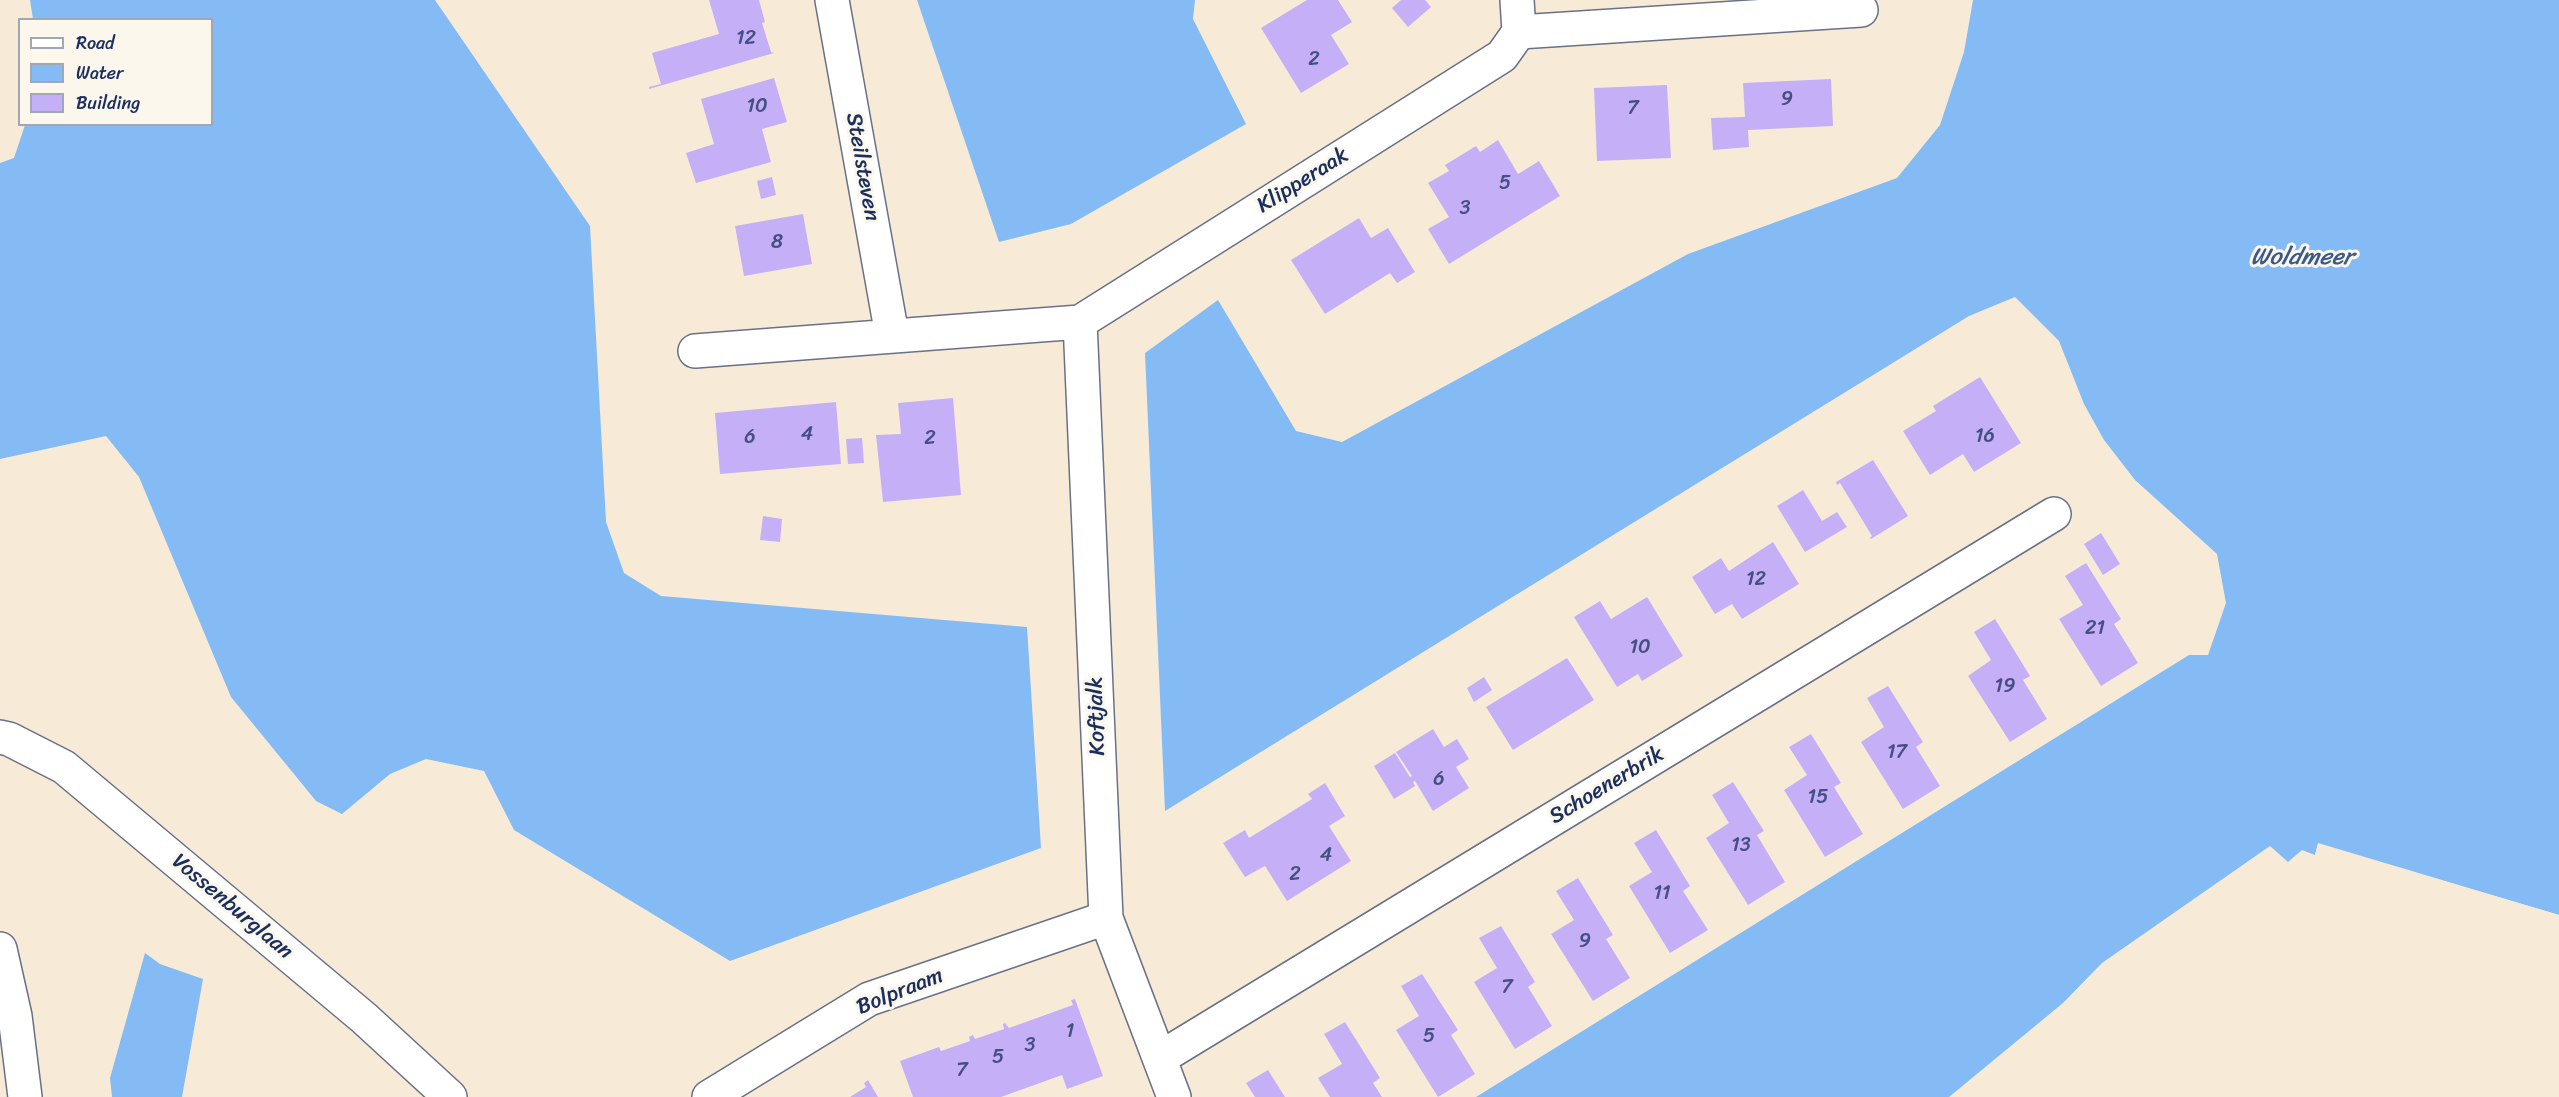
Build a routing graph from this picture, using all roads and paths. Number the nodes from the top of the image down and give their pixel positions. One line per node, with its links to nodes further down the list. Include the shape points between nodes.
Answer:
1 (832, 0): 6 (street, Steilsteven)
2 (1517, 0): 4 (street)
3 (1861, 10): 4 (street)
4 (1519, 32): 5 (street, Klipperaak, via 1502,56)
5 (1080, 322): 6 (street); 10 (street, Koftjalk)
6 (892, 335): 7 (street)
7 (696, 351)
8 (2054, 514): 13 (street, Schoenerbrik)
9 (0, 737): 15 (street, Vossenburglaan, via 64,767 364,1017)
10 (1106, 918): 13 (street, Koftjalk); 16 (street, Bolpraam, via 869,999)
11 (0, 949): 12 (street)
12 (8, 1017): 14 (street)
13 (1160, 1058): 17 (street, Koftjalk)
14 (25, 1097)
15 (450, 1097)
16 (709, 1097)
17 (1174, 1097)

